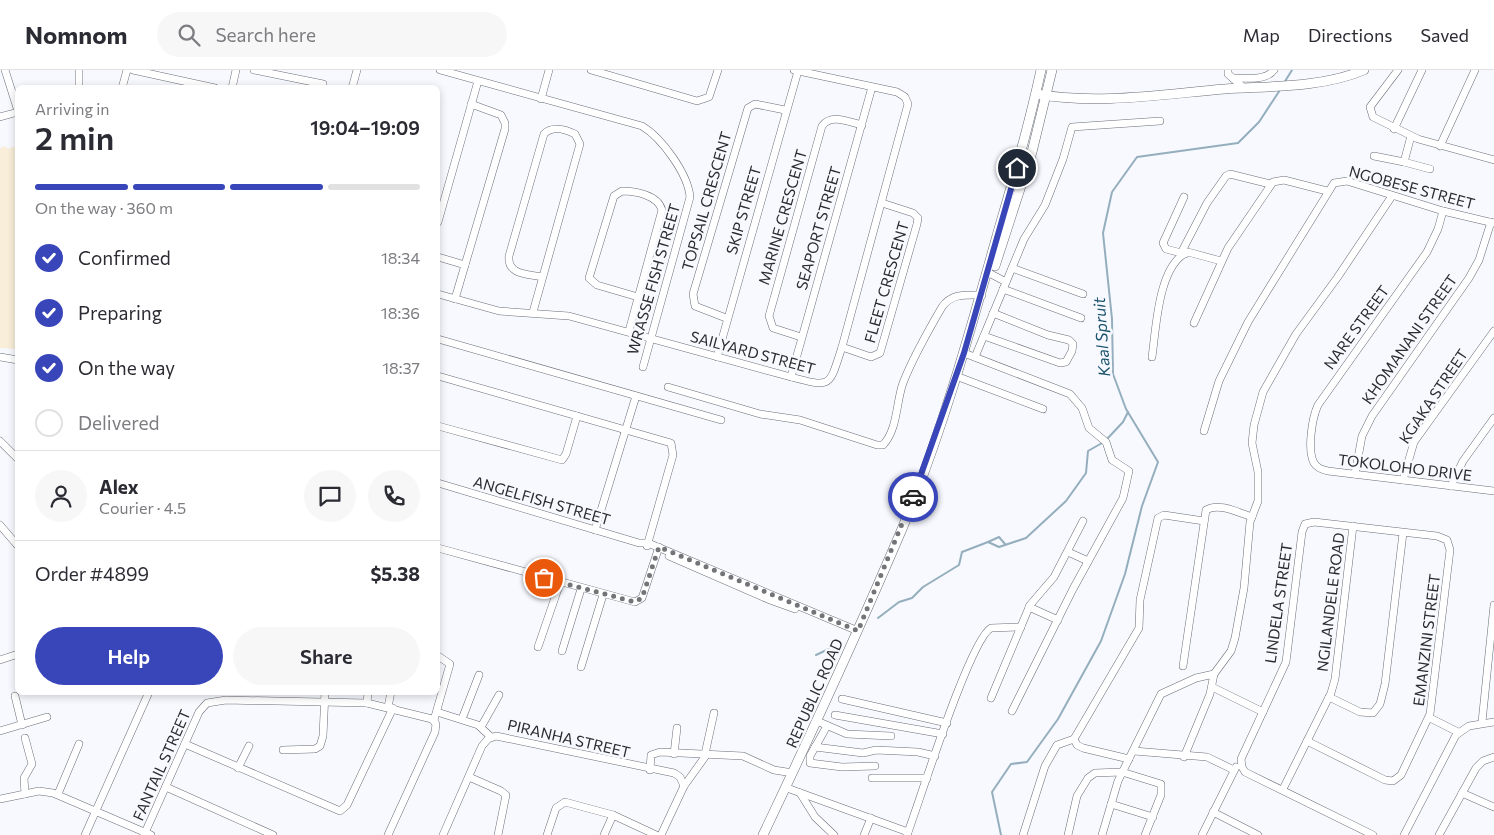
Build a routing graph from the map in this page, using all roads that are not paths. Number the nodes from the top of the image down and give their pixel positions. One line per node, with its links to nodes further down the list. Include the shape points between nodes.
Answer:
1 (4, 70): 36 (street)
2 (79, 70): 26 (street)
3 (127, 70): 27 (street)
4 (133, 70): 28 (street)
5 (236, 70): 29 (street)
6 (254, 70): 25 (street)
7 (357, 70): 30 (street)
8 (440, 70): 24 (street, WRASSE FISH STREET)
9 (549, 70): 35 (street)
10 (591, 70): 11 (street, via 697,101 709,97)
11 (718, 70)
12 (796, 70): 31 (street); 38 (street, SKIP STREET)
13 (1041, 70): 33 (street, REPUBLIC ROAD)
14 (1052, 70): 34 (street, REPUBLIC ROAD)
15 (1228, 70): 22 (street)
16 (1252, 70): 23 (street)
17 (1274, 70): 23 (street, via 1267,76)
18 (1364, 70): 32 (street, via 1330,80)
19 (1398, 70): 43 (street, via 1370,107 1373,117)
20 (1422, 70): 43 (street)
21 (1475, 70): 45 (street)
22 (1233, 78): 23 (street); 32 (street)
23 (1251, 78)
24 (478, 81): 35 (street, WRASSE FISH STREET); 37 (street)
25 (323, 84)
26 (79, 85)
27 (123, 85)
28 (201, 85)
29 (233, 85)
30 (353, 85)
31 (872, 87): 42 (street, SEAPORT STREET); 54 (street, SAILYARD STREET, via 903,96 908,102)
32 (1244, 88): 34 (street, via 1082,98)
33 (1036, 94): 34 (street); 64 (street, REPUBLIC ROAD)
34 (1046, 96): 64 (street, REPUBLIC ROAD, via 1020,192)
35 (541, 99): 80 (street, WRASSE FISH STREET, via 649,130 660,141 688,185 689,205)
36 (15, 103)
37 (471, 104): 56 (street); 61 (street, via 501,115 505,123)
38 (785, 110): 73 (street, SKIP STREET); 73 (street, TOPSAIL CRESCENT, via 761,105 748,108 693,294 694,306)
39 (15, 113): 40 (street)
40 (0, 117)
41 (1160, 121): 62 (street, via 1072,127 1043,209)
42 (862, 125): 79 (street, SEAPORT STREET); 79 (street, MARINE CRESCENT, via 831,119 823,124 819,135 769,316 773,328)
43 (1394, 128): 44 (street)
44 (1411, 136): 45 (street); 48 (street)
45 (1440, 146): 47 (street)
46 (1374, 156): 48 (street)
47 (1494, 160)
48 (1404, 162): 49 (street)
49 (1430, 169)
50 (1270, 184): 51 (street, via 1280,179); 58 (street, via 1230,174 1226,176 1207,203); 60 (street)
51 (1328, 191): 52 (street, NGOBESE STREET, via 1334,183 1343,181); 101 (street, via 1239,339 1219,381)
52 (1392, 196): 55 (street, NGOBESE STREET); 110 (street, via 1296,334 1263,392 1252,443 1258,479 1257,506)
53 (1184, 197): 58 (street, via 1163,243 1166,249)
54 (882, 203): 82 (street, SAILYARD STREET); 82 (street, FLEET CRESCENT, via 913,213 918,224 880,353 871,357)
55 (1443, 210): 57 (street, NGOBESE STREET); 104 (street, NARE STREET, via 1426,252 1318,405 1312,434)
56 (440, 215)
57 (1492, 222): 105 (street, KHOMANANI STREET, via 1469,278 1372,416 1362,436)
58 (1183, 253): 60 (street, via 1196,253); 87 (street, via 1164,282)
59 (440, 258): 61 (street)
60 (1221, 261): 75 (street)
61 (465, 265): 70 (street)
62 (1012, 268): 65 (street); 66 (street)
63 (542, 277): 63 (street, via 580,144 574,134 558,129 544,134 509,256 509,265 514,271); 71 (street)
64 (989, 277): 65 (street); 68 (street, REPUBLIC ROAD)
65 (1005, 286): 72 (street); 74 (street)
66 (1083, 294)
67 (440, 295): 70 (street, SAILYARD STREET)
68 (982, 295): 83 (street, REPUBLIC ROAD); 93 (street, via 956,296 942,307 903,383 898,410 888,440 883,445 800,420 760,414)
69 (638, 297): 69 (street, via 662,210 652,198 622,190 614,196 589,278 597,285); 76 (street)
70 (455, 299): 71 (street, SAILYARD STREET, via 498,311)
71 (533, 312): 76 (street, SAILYARD STREET, via 569,316)
72 (993, 314): 78 (street); 78 (street, via 1069,340 1073,344 1072,351 1066,362 1060,363)
73 (726, 318): 85 (street, SKIP STREET)
74 (1081, 318)
75 (1194, 323)
76 (629, 331): 80 (street, SAILYARD STREET)
77 (1494, 331): 106 (street, KGAKA STREET, via 1414,442)
78 (984, 336): 86 (street)
79 (802, 337): 92 (street, SEAPORT STREET)
80 (651, 339): 85 (street, SAILYARD STREET); 89 (street, WRASSE FISH STREET)
81 (440, 340): 94 (street)
82 (842, 347): 92 (street, SAILYARD STREET, via 833,377 828,382 821,384)
83 (964, 353): 86 (street); 90 (street, REPUBLIC ROAD)
84 (0, 357): 88 (street)
85 (717, 357): 92 (street, SAILYARD STREET)
86 (975, 357): 123 (street, via 1070,394 1082,408 1089,428 1106,442 1112,460 1128,470 1123,498)
87 (1152, 357)
88 (15, 360)
89 (643, 367)
90 (956, 376): 95 (street, via 1008,398); 131 (street, REPUBLIC ROAD, via 901,530)
91 (440, 377): 96 (street)
92 (791, 377)
93 (668, 387)
94 (636, 396): 98 (street); 100 (street)
95 (1043, 408)
96 (577, 416): 99 (street, via 562,460); 100 (street)
97 (1494, 418): 108 (street, via 1463,462)
98 (721, 420)
99 (440, 427)
100 (627, 430): 116 (street); 119 (street, via 671,443 673,449)
101 (1204, 431)
102 (0, 441): 103 (street)
103 (15, 456)
104 (1315, 465): 105 (street, TOKOLOHO DRIVE, via 1328,471)
105 (1355, 474): 106 (street, TOKOLOHO DRIVE)
106 (1403, 480): 108 (street, TOKOLOHO DRIVE)
107 (440, 484): 116 (street, ANGELFISH STREET)
108 (1451, 486): 109 (street, TOKOLOHO DRIVE)
109 (1494, 491)
110 (1252, 517): 112 (street, via 1223,508 1210,508 1206,510); 139 (street, via 1233,646)
111 (1083, 521): 122 (street)
112 (1204, 521): 137 (street); 177 (street, via 1164,515 1158,518 1140,600 1139,628)
113 (1305, 524): 115 (street, EMANZINI STREET); 156 (street, LINDELA STREET, via 1286,662)
114 (0, 525): 118 (street)
115 (1353, 526): 117 (street, EMANZINI STREET); 148 (street, NGILANDELE ROAD, via 1336,673)
116 (596, 530): 119 (street, ANGELFISH STREET)
117 (1403, 533): 148 (street, via 1380,704 1376,711 1366,713); 160 (street, EMANZINI STREET, via 1443,538 1450,550)
118 (15, 542)
119 (648, 545): 121 (street, ANGELFISH STREET)
120 (440, 549): 124 (street)
121 (658, 549): 126 (street, via 640,600 630,602); 131 (street, ANGELFISH STREET, via 770,600)
122 (1068, 552): 123 (street); 128 (street, via 1054,578)
123 (1088, 561): 129 (street)
124 (560, 583): 125 (street); 132 (street)
125 (581, 588): 126 (street); 133 (street)
126 (603, 594): 138 (street)
127 (1494, 605): 164 (street)
128 (1030, 607): 129 (street); 130 (street)
129 (1058, 620): 154 (street)
130 (1021, 627): 149 (street); 166 (street, via 994,627 984,633 957,692)
131 (857, 632): 162 (street, REPUBLIC ROAD)
132 (538, 647)
133 (562, 651)
134 (15, 655): 136 (street)
135 (440, 657): 155 (street, via 450,664)
136 (0, 660)
137 (1183, 666)
138 (581, 667)
139 (1214, 674): 141 (street); 184 (street, via 1196,678 1163,693)
140 (479, 675): 161 (street)
141 (1212, 687): 156 (street); 188 (street)
142 (148, 695): 212 (street)
143 (325, 695): 151 (street)
144 (368, 695): 152 (street)
145 (391, 695): 153 (street)
146 (15, 696): 167 (street)
147 (498, 696): 169 (street)
148 (1329, 697): 178 (street, NGILANDELE ROAD)
149 (991, 698)
150 (842, 699): 166 (street)
151 (324, 702): 152 (street, FANTAIL STREET); 180 (street, FANTAIL STREET, via 211,702 199,712); 183 (street, via 320,746)
152 (367, 703): 153 (street, FANTAIL STREET)
153 (390, 708): 163 (street, FANTAIL STREET); 193 (street, via 350,801 343,810 337,811)
154 (1012, 711)
155 (436, 712): 161 (street); 163 (street)
156 (1264, 712): 191 (street, LINDELA STREET)
157 (714, 713): 186 (street)
158 (835, 715): 173 (street)
159 (47, 717): 167 (street)
160 (1430, 718): 172 (street); 178 (street, EMANZINI STREET, via 1401,776 1393,781 1382,779)
161 (462, 719): 169 (street)
162 (817, 721): 168 (street); 197 (street, REPUBLIC ROAD)
163 (435, 722): 221 (street, via 434,732)
164 (1482, 722): 165 (street); 172 (street)
165 (1494, 722)
166 (947, 723): 173 (street)
167 (22, 725): 171 (street)
168 (828, 726): 174 (street, via 856,735); 182 (street)
169 (481, 727): 175 (street)
170 (677, 728): 185 (street)
171 (0, 731)
172 (1458, 732): 238 (street)
173 (943, 734): 187 (street)
174 (891, 736)
175 (491, 737): 194 (street, PIRANHA STREET, via 502,736); 198 (street, PIRANHA STREET, via 482,746)
176 (25, 738): 206 (street, via 32,764 24,778)
177 (1074, 739): 190 (street, via 1083,748); 231 (street, via 1058,744 1040,776)
178 (1307, 741): 204 (street, NGILANDELE ROAD)
179 (79, 744): 207 (street)
180 (185, 744): 193 (street); 202 (street, FANTAIL STREET)
181 (249, 746): 193 (street)
182 (815, 747): 187 (street, via 863,754 876,750); 192 (street, via 809,760 811,764)
183 (283, 750)
184 (1134, 751): 188 (street); 190 (street)
185 (674, 754): 186 (street); 194 (street, via 653,754)
186 (706, 754): 197 (street, via 749,758 770,769); 201 (street)
187 (935, 756): 200 (street)
188 (1184, 757): 195 (street, via 1207,757)
189 (1494, 757): 208 (street, via 1476,768)
190 (1129, 759): 196 (street)
191 (1241, 764): 195 (street, LINDELA STREET); 204 (street, via 1245,772)
192 (875, 766)
193 (238, 768)
194 (650, 770): 201 (street, PIRANHA STREET, via 676,774)
195 (1234, 770): 213 (street, LINDELA STREET)
196 (1122, 772): 210 (street); 215 (street, via 1161,784 1162,791); 232 (street, via 1098,772 1088,778 1075,802)
197 (793, 773): 203 (street, REPUBLIC ROAD)
198 (469, 777): 222 (street, PIRANHA STREET); 223 (street, via 506,795)
199 (872, 778): 200 (street)
200 (927, 778): 217 (street)
201 (684, 786): 227 (street)
202 (166, 787): 218 (street, FANTAIL STREET); 220 (street)
203 (786, 788): 205 (street); 228 (street, REPUBLIC ROAD)
204 (1283, 789): 237 (street)
205 (800, 793): 216 (street); 229 (street, via 815,817)
206 (25, 794): 207 (street, via 44,791); 209 (street)
207 (58, 794): 212 (street)
208 (1462, 794): 211 (street); 239 (street)
209 (0, 799)
210 (1111, 804): 215 (street); 233 (street)
211 (1494, 807)
212 (96, 810): 218 (street); 219 (street)
213 (1213, 812): 235 (street, LINDELA STREET); 236 (street)
214 (613, 815): 224 (street, via 562,802 556,808); 225 (street); 226 (street)
215 (1153, 816): 234 (street)
216 (871, 818): 217 (street); 230 (street)
217 (907, 833)
218 (147, 834)
219 (85, 835)
220 (273, 835)
221 (388, 835)
222 (443, 835)
223 (498, 835)
224 (547, 835)
225 (604, 835)
226 (656, 835)
227 (661, 835)
228 (763, 835)
229 (834, 835)
230 (864, 835)
231 (1023, 835)
232 (1068, 835)
233 (1102, 835)
234 (1145, 835)
235 (1202, 835)
236 (1258, 835)
237 (1372, 835)
238 (1404, 835)
239 (1439, 835)

